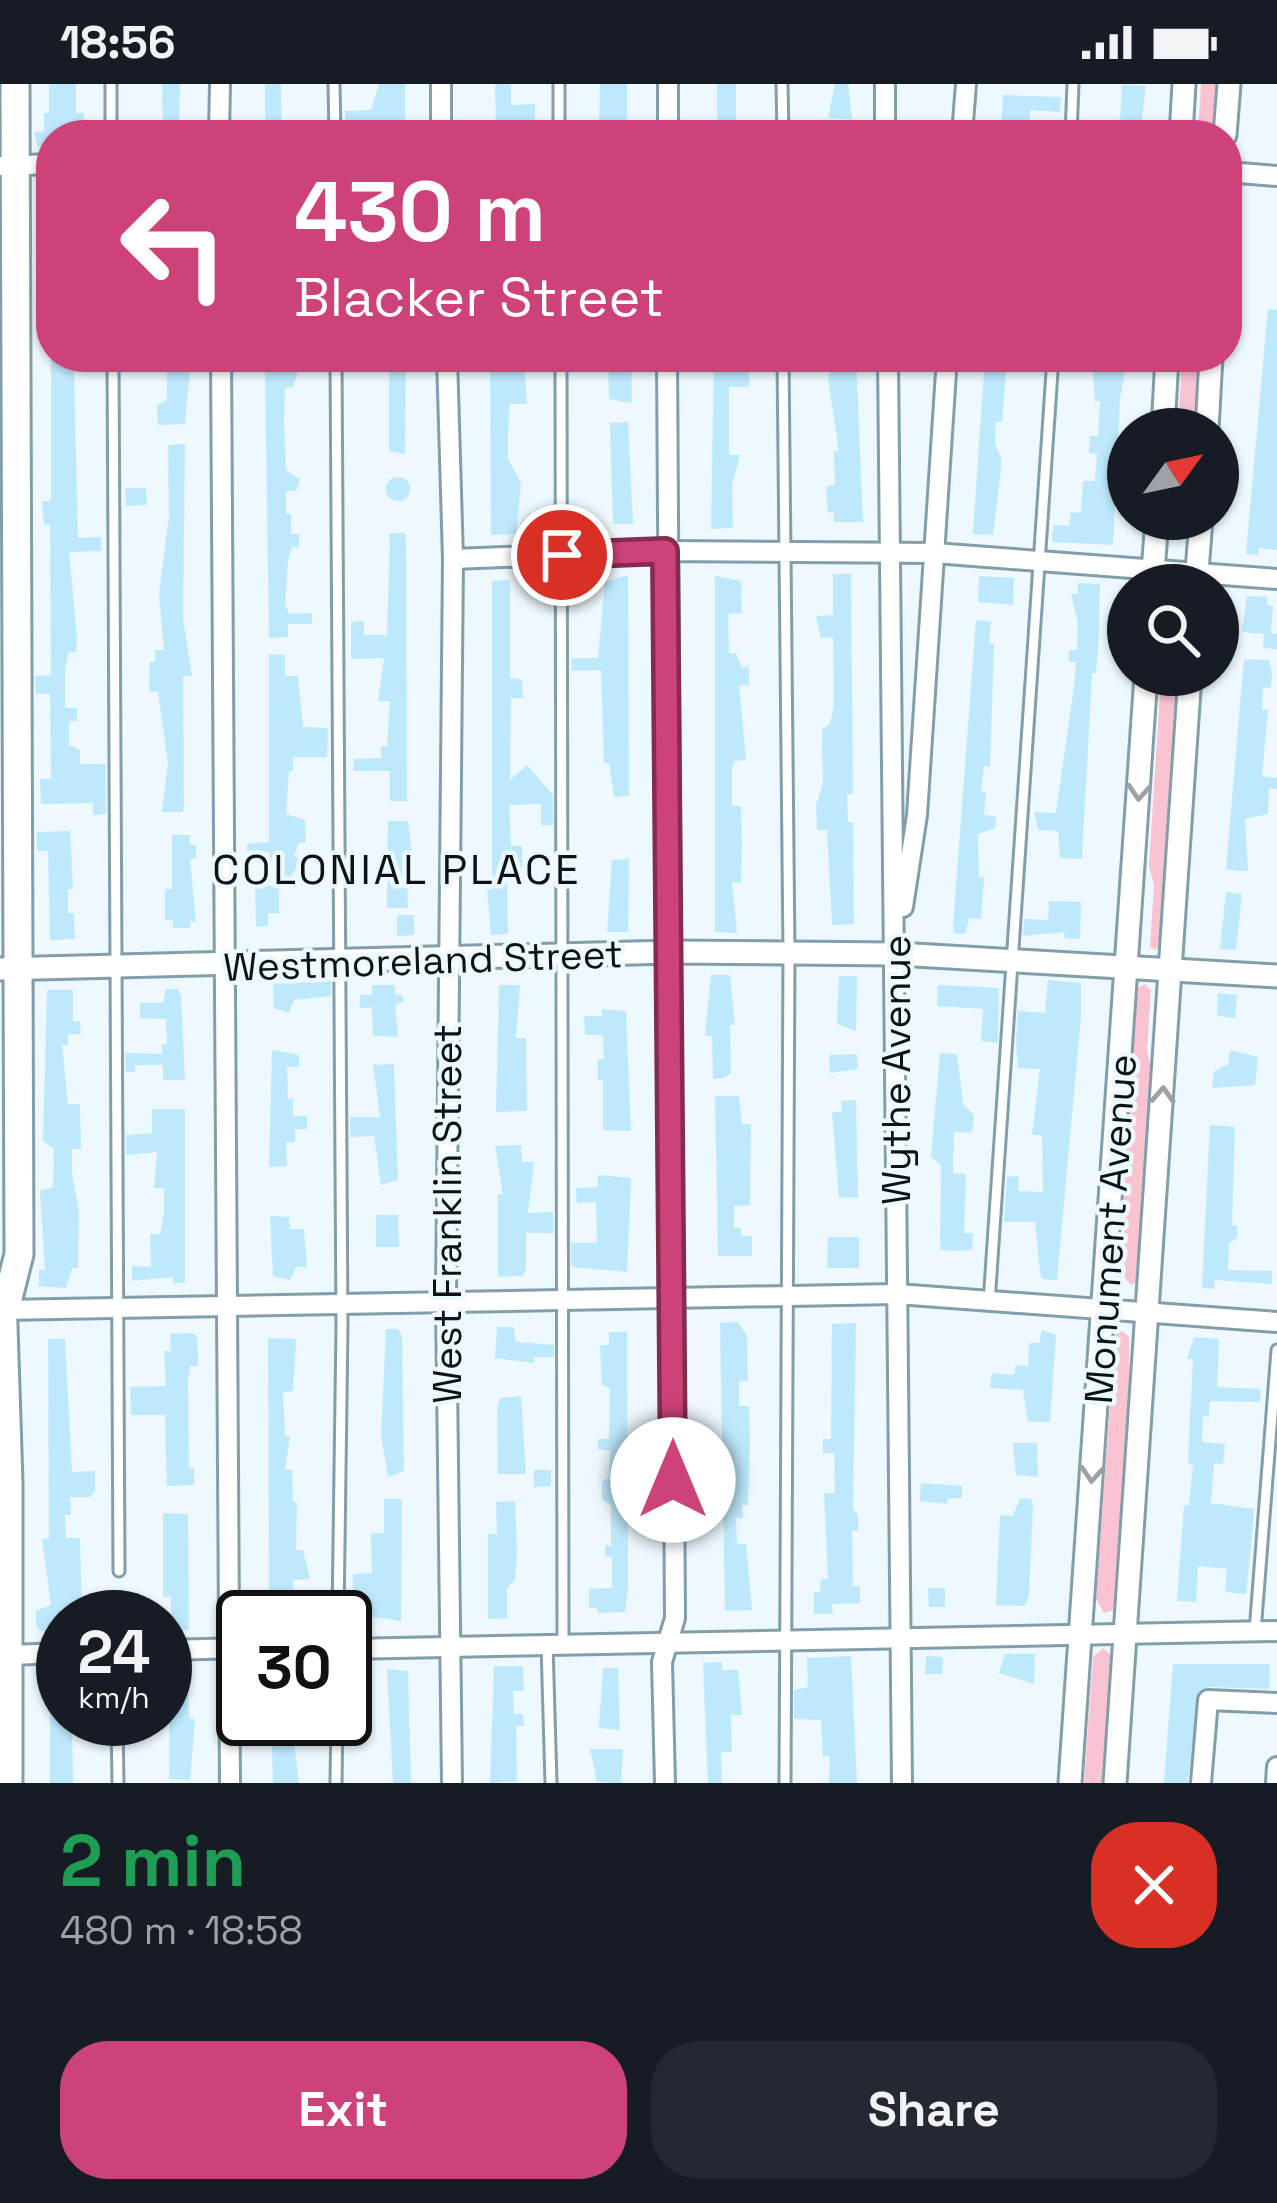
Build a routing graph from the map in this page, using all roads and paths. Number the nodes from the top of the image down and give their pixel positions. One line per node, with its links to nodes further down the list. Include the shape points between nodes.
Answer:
1 (111, 84): 14 (lane)
2 (220, 84): 15 (street)
3 (334, 84): 16 (lane)
4 (441, 84): 17 (street)
5 (559, 84): 18 (lane)
6 (668, 84): 19 (street)
7 (782, 84): 20 (lane)
8 (885, 84): 21 (street)
9 (965, 84): 22 (street)
10 (1073, 84): 23 (lane)
11 (1184, 84): 24 (street)
12 (1229, 84): 25 (street)
13 (10, 96): 26 (main road)
14 (111, 120)
15 (219, 120)
16 (335, 120)
17 (441, 120)
18 (559, 120)
19 (668, 120)
20 (783, 120)
21 (885, 120)
22 (963, 120)
23 (1072, 120)
24 (1182, 120)
25 (1227, 120)
26 (8, 166): 65 (main road)
27 (1242, 173): 28 (street)
28 (1277, 176)
29 (113, 372): 64 (lane)
30 (221, 372): 62 (street)
31 (336, 372): 61 (lane)
32 (447, 372): 48 (street, West Franklin Street)
33 (561, 372): 47 (lane)
34 (667, 372): 43 (street)
35 (783, 372): 44 (lane)
36 (888, 372): 45 (street, Wythe Avenue)
37 (946, 372): 46 (street)
38 (1052, 372): 49 (lane)
39 (1166, 372): 41 (street)
40 (1210, 372): 42 (street)
41 (1163, 408)
42 (1208, 408)
43 (665, 551): 44 (street); 47 (street); 55 (street)
44 (782, 552): 45 (street); 56 (lane)
45 (891, 552): 46 (street); 57 (street, Wythe Avenue)
46 (934, 553): 49 (street); 57 (street, via 916,815)
47 (562, 555): 48 (street); 58 (lane)
48 (453, 560): 59 (street, West Franklin Street)
49 (1040, 562): 50 (street); 60 (lane)
50 (1107, 571)
51 (1239, 579): 52 (street)
52 (1277, 579)
53 (1145, 696): 63 (street, Monument Avenue, one-way to 63)
54 (1189, 696): 66 (street, Monument Avenue)
55 (672, 952): 56 (street, Westmoreland Street); 58 (street, Westmoreland Street); 69 (street)
56 (789, 953): 57 (street, Westmoreland Street); 70 (lane)
57 (897, 954): 60 (street, Westmoreland Street); 68 (street, Wythe Avenue)
58 (561, 956): 59 (street, Westmoreland Street); 71 (lane)
59 (447, 958): 61 (street, Westmoreland Street); 73 (street, West Franklin Street)
60 (1012, 960): 63 (street, Westmoreland Street); 74 (lane)
61 (339, 961): 62 (street, Westmoreland Street); 75 (lane)
62 (225, 966): 64 (street, Westmoreland Street); 76 (street)
63 (1127, 966): 66 (street, Westmoreland Street); 77 (street, Monument Avenue)
64 (117, 967): 65 (street, Westmoreland Street); 79 (lane)
65 (9, 968): 72 (main road, via 19,1254)
66 (1170, 968): 67 (street, Westmoreland Street); 78 (street, Monument Avenue, one-way to 66)
67 (1277, 976)
68 (897, 1294): 70 (street); 74 (street); 90 (street, Wythe Avenue)
69 (672, 1298): 70 (street); 71 (street); 92 (street, via 674,1618)
70 (787, 1299): 91 (lane)
71 (564, 1300): 73 (street); 93 (lane)
72 (2, 1302): 79 (street); 82 (main road)
73 (446, 1302): 75 (street); 94 (street, West Franklin Street)
74 (989, 1303): 77 (street)
75 (342, 1304): 76 (street); 85 (lane)
76 (230, 1306): 79 (street); 84 (street)
77 (1105, 1308): 78 (street); 89 (street, Monument Avenue, one-way to 89)
78 (1148, 1310): 80 (street); 86 (street, Monument Avenue)
79 (114, 1311): 83 (lane)
80 (1277, 1322)
81 (1277, 1350): 88 (lane)
82 (4, 1559): 97 (main road)
83 (119, 1570)
84 (235, 1590)
85 (338, 1590)
86 (1127, 1630): 88 (street); 89 (street); 113 (street, Monument Avenue)
87 (1277, 1631): 88 (street)
88 (1255, 1632)
89 (1080, 1634): 90 (street); 112 (street, Monument Avenue)
90 (898, 1635): 91 (street); 111 (street, Wythe Avenue)
91 (785, 1638): 92 (street); 110 (lane)
92 (667, 1641): 93 (street); 109 (street)
93 (555, 1642): 94 (street); 108 (lane)
94 (451, 1644): 95 (street); 107 (street, West Franklin Street)
95 (372, 1648)
96 (36, 1653): 97 (street)
97 (8, 1654): 103 (main road)
98 (1277, 1703): 114 (street, via 1208,1700)
99 (117, 1746): 104 (lane)
100 (232, 1746): 105 (street)
101 (337, 1746): 106 (lane)
102 (1277, 1767): 115 (street)
103 (8, 1783)
104 (118, 1783)
105 (230, 1783)
106 (336, 1783)
107 (452, 1783)
108 (550, 1783)
109 (664, 1783)
110 (785, 1783)
111 (902, 1783)
112 (1070, 1783)
113 (1115, 1783)
114 (1201, 1783)
115 (1276, 1783)

